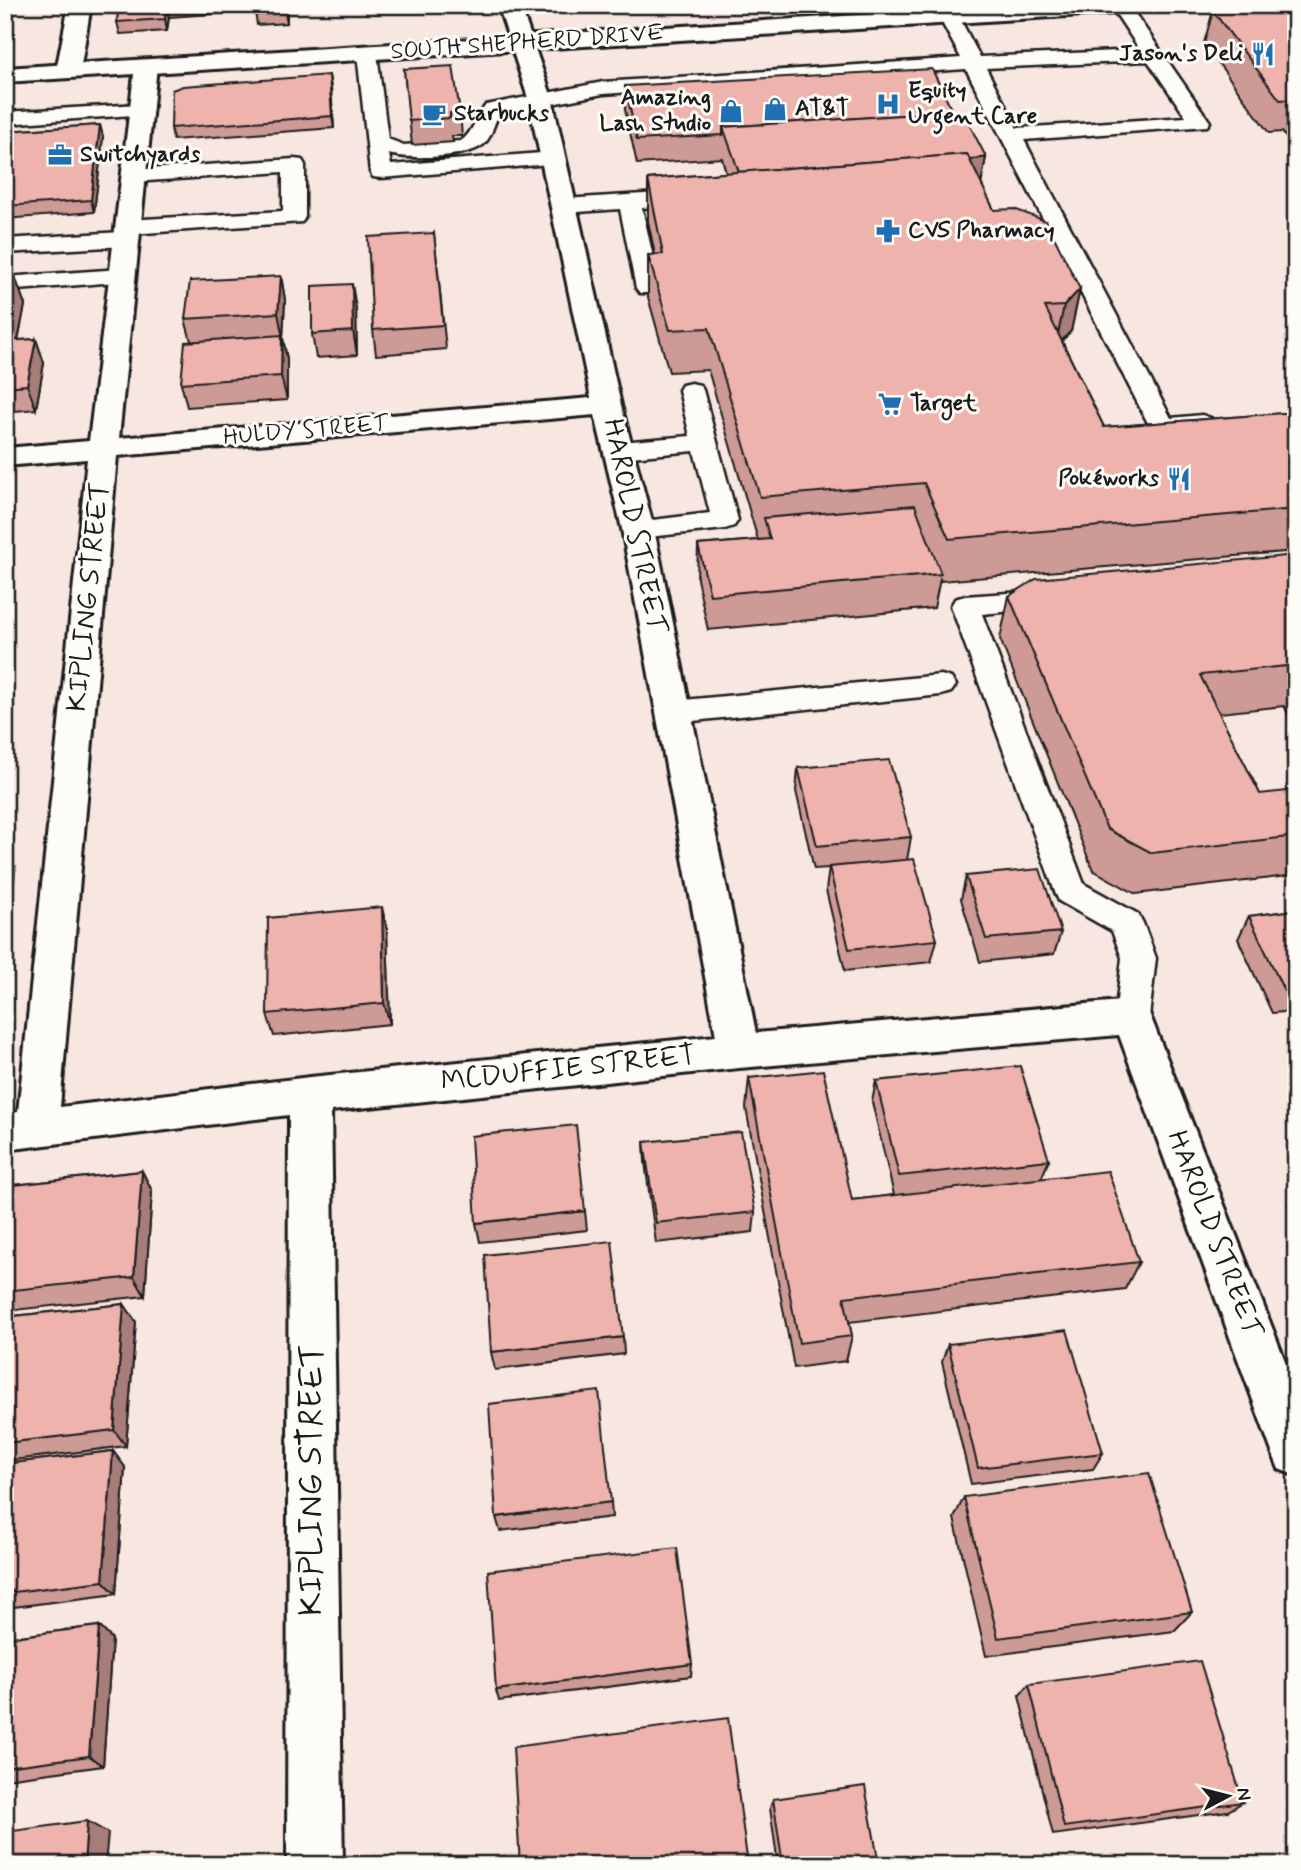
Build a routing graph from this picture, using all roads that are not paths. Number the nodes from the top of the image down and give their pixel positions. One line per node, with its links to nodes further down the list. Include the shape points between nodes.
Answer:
1 (80, 5): 10 (street)
2 (509, 5): 5 (street, HAROLD STREET)
3 (1126, 6): 4 (street, SOUTH SHEPHERD DRIVE); 7 (lane)
4 (949, 17): 5 (street, SOUTH SHEPHERD DRIVE); 8 (lane)
5 (521, 43): 6 (street, SOUTH SHEPHERD DRIVE); 12 (street, HAROLD STREET)
6 (367, 53): 9 (street, SOUTH SHEPHERD DRIVE); 16 (lane)
7 (1154, 55): 8 (lane); 15 (lane, via 1200,122)
8 (974, 63): 12 (lane, via 603,88); 15 (lane)
9 (146, 66): 10 (street, SOUTH SHEPHERD DRIVE); 13 (street, KIPLING STREET)
10 (68, 71): 11 (street, SOUTH SHEPHERD DRIVE)
11 (5, 75)
12 (540, 98): 16 (lane, via 493,109 478,139 466,147 402,151); 17 (street, HAROLD STREET)
13 (140, 110): 14 (lane); 18 (street, KIPLING STREET)
14 (5, 118)
15 (1011, 135): 29 (lane, via 1163,427)
16 (378, 143): 17 (lane, via 381,172)
17 (554, 158): 21 (street, HAROLD STREET)
18 (132, 176): 22 (street, KIPLING STREET); 22 (lane, via 295,165 293,216)
19 (701, 198): 20 (lane)
20 (629, 202): 21 (lane); 26 (lane)
21 (564, 206): 28 (street, HAROLD STREET)
22 (126, 233): 23 (lane); 24 (street, KIPLING STREET)
23 (5, 246)
24 (121, 276): 25 (lane); 31 (street, KIPLING STREET)
25 (5, 284)
26 (648, 288)
27 (691, 390): 30 (lane)
28 (607, 405): 31 (street, HULDY STREET); 32 (street, HAROLD STREET)
29 (1230, 421)
30 (705, 442): 32 (lane); 34 (lane, via 725,520)
31 (103, 449): 33 (street, HULDY STREET); 41 (street, KIPLING STREET)
32 (620, 450): 34 (street, HAROLD STREET)
33 (5, 457)
34 (638, 528): 37 (street, HAROLD STREET)
35 (1075, 597): 38 (lane, via 965,606 1071,892 1126,923 1139,958)
36 (941, 685): 37 (lane)
37 (674, 712): 39 (street, HAROLD STREET)
38 (1132, 1017): 39 (street, MCDUFFIE STREET); 42 (street, HAROLD STREET)
39 (739, 1051): 40 (street, MCDUFFIE STREET)
40 (310, 1095): 41 (street, MCDUFFIE STREET); 43 (street, KIPLING STREET)
41 (21, 1129)
42 (1296, 1452)
43 (315, 1865)

